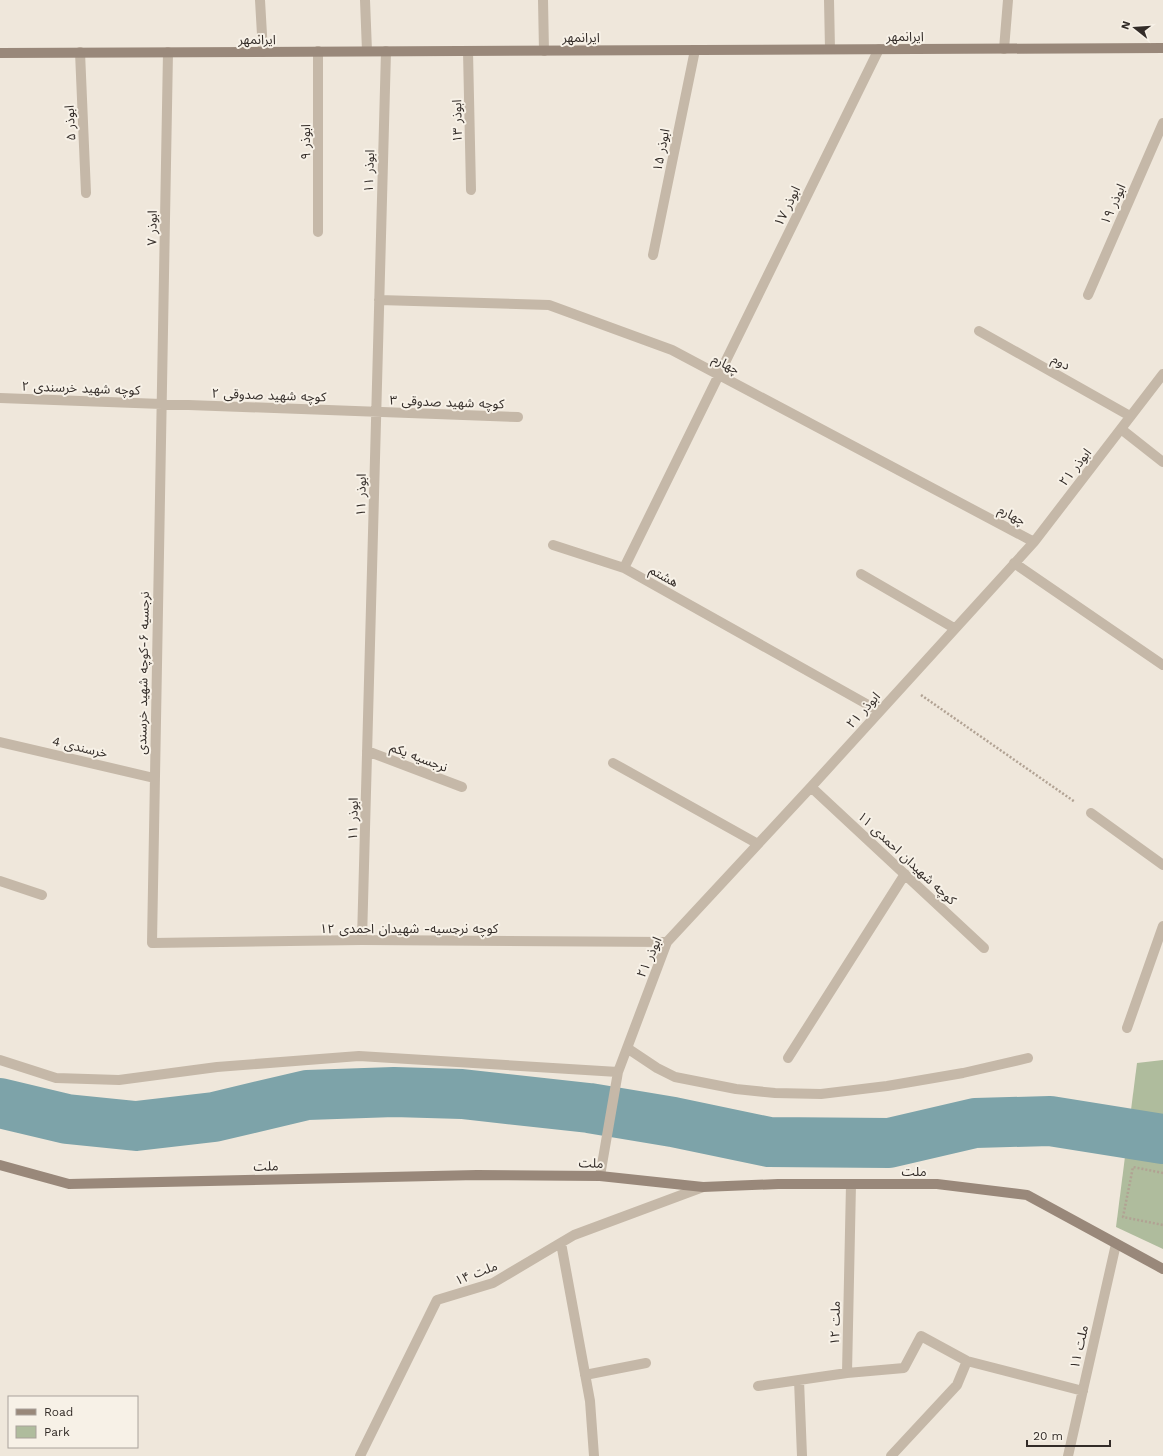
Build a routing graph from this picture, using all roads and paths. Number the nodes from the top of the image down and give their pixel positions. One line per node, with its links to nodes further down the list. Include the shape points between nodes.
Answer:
1 (260, 0): 18 (street)
2 (365, 0): 12 (street)
3 (543, 0): 15 (street)
4 (829, 0): 7 (street)
5 (1008, 0): 9 (street)
6 (1163, 48): 9 (main road, ایرانمهر)
7 (830, 49): 8 (main road, ایرانمهر); 10 (main road, ایرانمهر)
8 (879, 49): 9 (main road, ایرانمهر); 29 (street, ۱۷ ابوذر)
9 (1004, 49)
10 (695, 50): 15 (main road, ایرانمهر); 24 (street, ۱۵ ابوذر)
11 (318, 51): 12 (main road, ایرانمهر); 18 (main road, ایرانمهر); 23 (street, ۹ ابوذر)
12 (367, 51): 13 (main road, ایرانمهر)
13 (386, 51): 14 (main road, ایرانمهر); 26 (street, ابوذر ۱۱)
14 (468, 51): 15 (main road, ایرانمهر); 21 (street, ۱۳ ابوذر)
15 (544, 51)
16 (80, 52): 17 (main road, ایرانمهر); 19 (main road, ایرانمهر); 22 (street, ۵ ابوذر)
17 (168, 52): 18 (main road, ایرانمهر); 31 (street, ۷ ابوذر)
18 (263, 52)
19 (0, 53)
20 (1163, 123): 25 (street, ابوذر ۱۹)
21 (471, 190)
22 (86, 193)
23 (318, 232)
24 (653, 255)
25 (1088, 295)
26 (379, 300): 29 (street, چهارم, via 549,305 672,350); 32 (street, ابوذر ۱۱)
27 (979, 331): 33 (street, دوم)
28 (1163, 374): 33 (street, ۲۱ ابوذر)
29 (719, 375): 37 (street, چهارم); 40 (street)
30 (0, 398): 31 (street, کوچه شهید خرسندی ۲)
31 (162, 405): 32 (street, کوچه شهید صدوقی ۲); 49 (street, نرجسیه ۶-کوچه شهید خرسندی)
32 (376, 412): 34 (street, کوچه شهید صدوقی ۳); 47 (street, ابوذر ۱۱)
33 (1130, 416): 35 (street, ۲۱ ابوذر)
34 (518, 417)
35 (1120, 429): 36 (street); 37 (street, ۲۱ ابوذر)
36 (1163, 462)
37 (1034, 542): 39 (street, ۲۱ ابوذر)
38 (553, 545): 40 (street, هشتم)
39 (1014, 563): 42 (street, ۲۱ ابوذر); 43 (street)
40 (624, 568): 45 (street, هشتم)
41 (861, 574): 42 (street)
42 (954, 628): 44 (street, ۲۱ ابوذر)
43 (1163, 665)
44 (904, 684): 45 (street, ۲۱ ابوذر); 52 (path)
45 (879, 712): 51 (street, ۲۱ ابوذر)
46 (0, 742): 49 (street, خرسندی 4)
47 (367, 751): 50 (street, نرجسیه یکم); 59 (street, ابوذر ۱۱)
48 (613, 763): 53 (street)
49 (154, 778): 61 (street, نرجسیه ۶-کوچه شهید خرسندی)
50 (462, 787)
51 (811, 787): 53 (street, ۲۱ ابوذر); 55 (street, کوچه شهیدان احمدی ۱۱)
52 (1091, 813): 54 (street)
53 (758, 844): 60 (street, ۲۱ ابوذر)
54 (1163, 865)
55 (905, 874): 62 (street, کوچه شهیدان احمدی ۱۱); 65 (street)
56 (0, 881): 57 (street)
57 (42, 895)
58 (1163, 926): 63 (street)
59 (362, 940): 60 (street, کوچه نرجسیه- شهیدان احمدی ۱۲); 61 (street, کوچه نرجسیه- شهیدان احمدی ۱۲)
60 (667, 942): 64 (street, ۲۱ ابوذر)
61 (152, 943)
62 (984, 948)
63 (1127, 1028)
64 (627, 1048): 66 (street, via 675,1077 736,1089 775,1093 821,1094 887,1086 963,1073); 68 (street, ۲۱ ابوذر)
65 (788, 1058)
66 (1028, 1058)
67 (0, 1060): 68 (street, via 56,1078 119,1080 217,1067 359,1056)
68 (617, 1077): 71 (street, ۲۱ ابوذر)
69 (0, 1165): 71 (main road, ملت, via 69,1184 478,1175)
70 (1163, 1173): 74 (path, via 1133,1167 1123,1217)
71 (600, 1176): 73 (main road, ملت)
72 (851, 1184): 73 (main road, ملت); 76 (main road, ملت, via 937,1184 1027,1195); 80 (street, ۱۲ ملت)
73 (703, 1187): 75 (street, ۱۴ ملت, via 574,1235)
74 (1163, 1225)
75 (561, 1243): 81 (street); 85 (street, ۱۴ ملت, via 492,1283 437,1300)
76 (1116, 1244): 77 (main road, ملت); 84 (street, ۱۱ ملت)
77 (1163, 1269)
78 (967, 1361): 80 (street, via 921,1336 904,1368); 84 (street); 88 (street, via 957,1385)
79 (646, 1363): 81 (street)
80 (847, 1373): 82 (street)
81 (585, 1375): 86 (street, via 590,1401)
82 (799, 1380): 83 (street); 87 (street)
83 (758, 1386)
84 (1083, 1391): 89 (street, ۱۱ ملت)
85 (360, 1456)
86 (594, 1456)
87 (802, 1456)
88 (891, 1456)
89 (1068, 1456)

